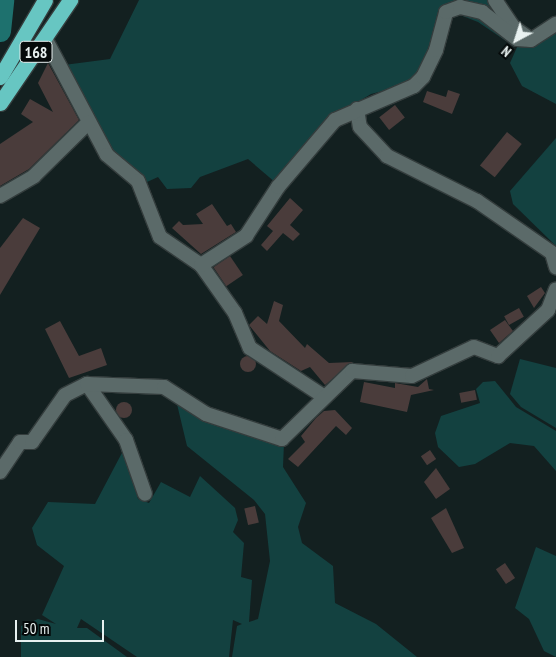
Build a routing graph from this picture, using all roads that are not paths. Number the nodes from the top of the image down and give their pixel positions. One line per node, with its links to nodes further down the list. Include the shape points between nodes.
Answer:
1 (45, 0): 7 (highway, 168)
2 (70, 0): 5 (highway, 168)
3 (495, 0): 6 (street, via 513,27)
4 (556, 24): 6 (street)
5 (46, 40): 8 (highway, 168); 10 (street)
6 (530, 40): 9 (street, via 517,39 482,12 460,7 446,12 436,50 423,77 414,86)
7 (0, 77)
8 (0, 103)
9 (357, 108): 12 (street, via 335,120 278,187 246,236); 13 (street, via 360,127 387,156 477,202 552,253)
10 (88, 123): 11 (street, via 34,176); 12 (street, via 118,168 138,181 160,237)
11 (0, 196)
12 (201, 266): 17 (street, via 235,313 250,348)
13 (556, 267)
14 (556, 289): 15 (street)
15 (552, 310): 17 (street, via 498,356 474,347 412,376 352,371)
16 (87, 384): 17 (street, via 164,387 206,414 282,439 296,430); 18 (street, via 65,395 32,442 20,442); 19 (street, via 126,440)
17 (323, 396)
18 (0, 472)
19 (145, 494)

